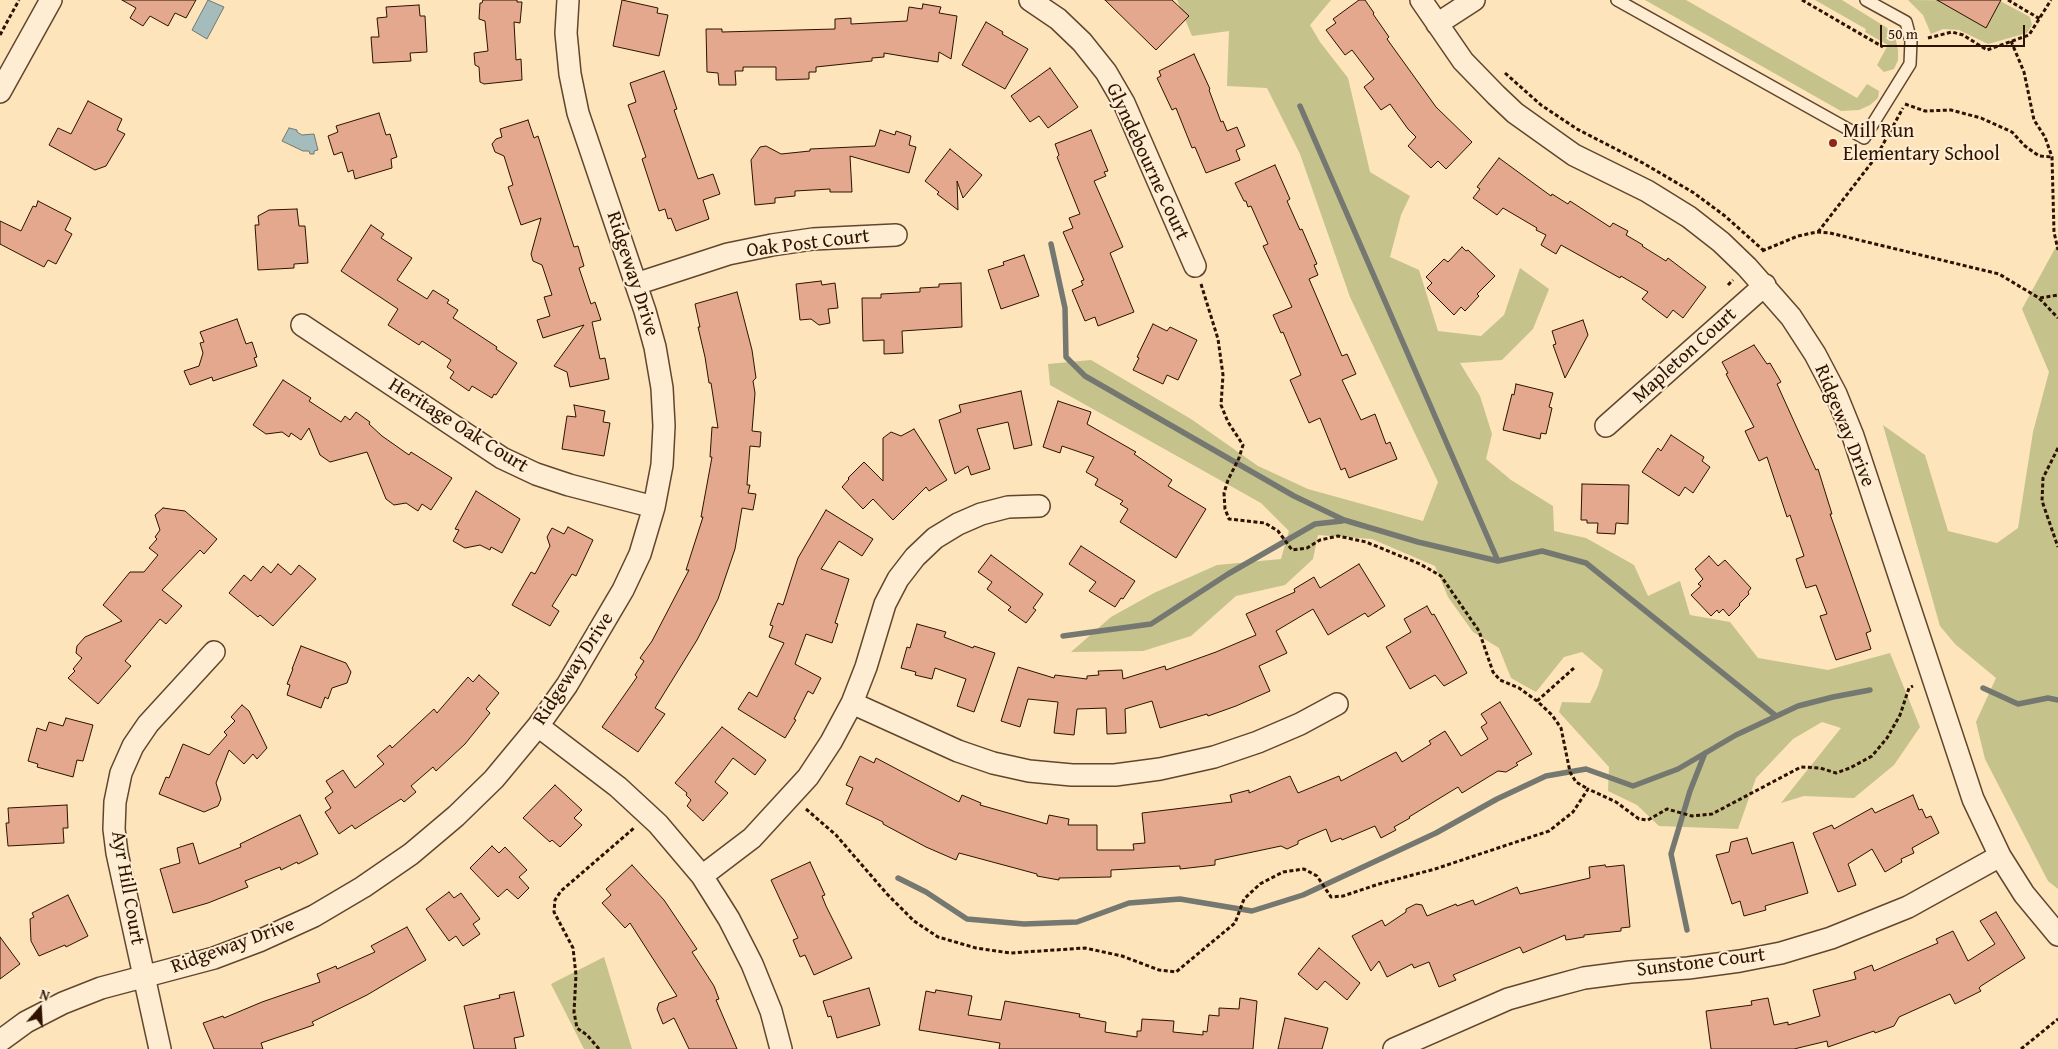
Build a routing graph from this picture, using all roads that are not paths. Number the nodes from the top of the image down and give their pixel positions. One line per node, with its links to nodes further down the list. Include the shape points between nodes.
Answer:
1 (51, 0): 9 (street)
2 (568, 0): 12 (street, Ridgeway Drive, via 566,33 578,113)
3 (1030, 0): 11 (street, Glyndebourne Court, via 1058,19 1106,72 1124,103)
4 (1421, 0): 8 (street, Ridgeway Drive)
5 (1474, 0): 8 (street)
6 (1617, 0): 7 (lane, via 1864,138 1910,64 1906,22)
7 (1866, 0)
8 (1437, 24): 13 (street, Ridgeway Drive, via 1464,61 1526,122 1574,155 1647,191 1688,217 1721,242)
9 (0, 92)
10 (896, 235): 12 (street, Oak Post Court, via 813,239 772,245 728,254)
11 (1195, 266)
12 (636, 284): 17 (street, Ridgeway Drive, via 655,347 662,388 662,466)
13 (1765, 285): 15 (street, Mapleton Court); 22 (street, Ridgeway Drive, via 1810,346 1836,394 1853,436 1972,799)
14 (302, 325): 17 (street, Heritage Oak Court, via 502,458 569,485)
15 (1606, 426)
16 (1039, 506): 19 (street, via 1008,507 981,514 935,538 915,557 885,604)
17 (654, 507): 21 (street, Ridgeway Drive, via 640,554 623,590 567,685)
18 (214, 652): 25 (street, Ayr Hill Court, via 148,724 132,746 121,773 114,829)
19 (852, 703): 20 (street, via 984,760 1029,771 1072,776 1151,770 1214,756 1258,742); 23 (street, via 832,742 808,777 752,838)
20 (1338, 704)
21 (538, 726): 23 (street, via 618,787 648,815); 25 (street, Ridgeway Drive, via 494,779 456,816 411,854 363,887 314,916 259,941 214,958)
22 (2000, 856): 24 (street, Ridgeway Drive, via 2024,894); 29 (street, Sunstone Court, via 1908,907 1831,938 1740,962 1584,978 1508,999)
23 (702, 876): 28 (street, via 729,918 752,964 771,1011)
24 (2058, 935)
25 (144, 976): 26 (street, Ridgeway Drive, via 63,1003 26,1022); 27 (street, Ayr Hill Court)
26 (0, 1041)
27 (160, 1049)
28 (781, 1049)
29 (1394, 1049)

